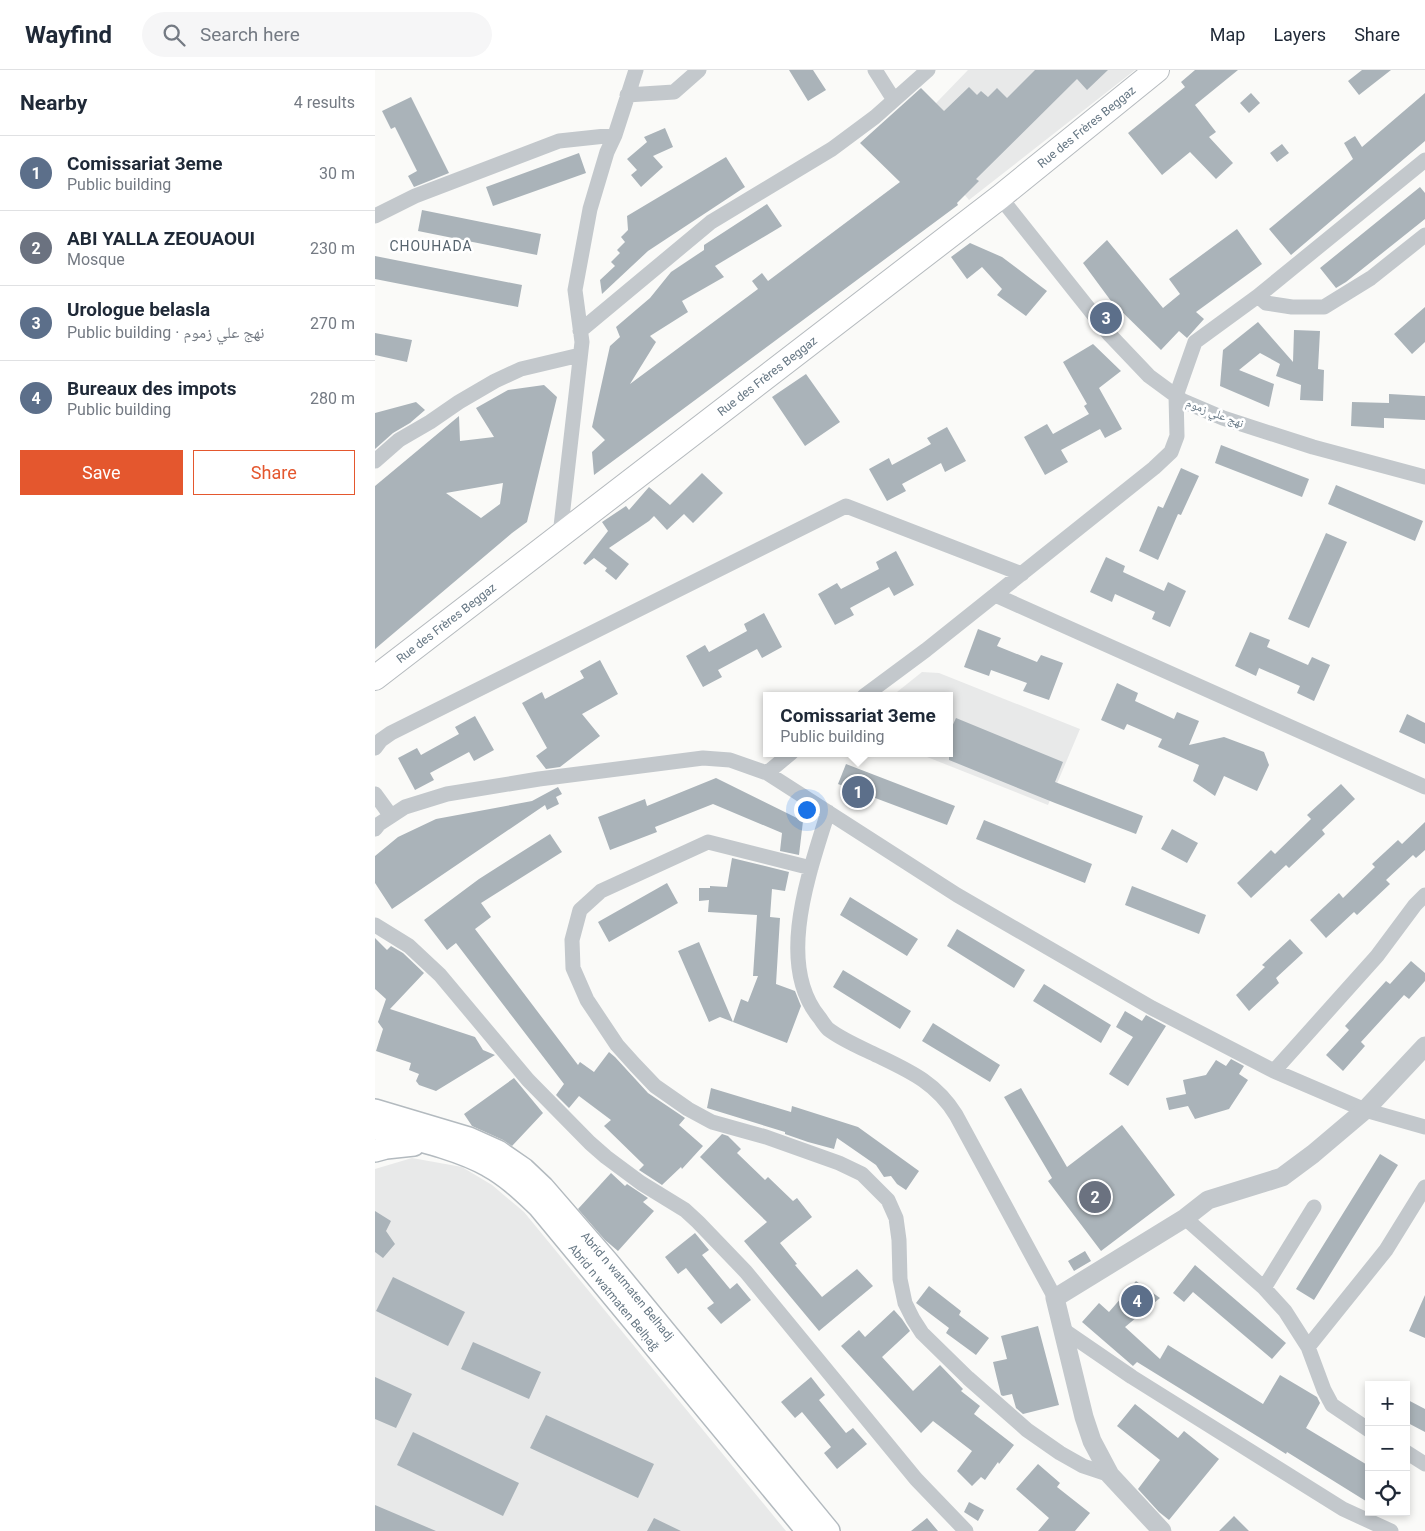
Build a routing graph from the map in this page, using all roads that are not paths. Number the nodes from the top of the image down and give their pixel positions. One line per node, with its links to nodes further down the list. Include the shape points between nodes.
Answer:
1 (636, 70): 6 (street)
2 (699, 70): 6 (street, via 674,92)
3 (875, 70): 7 (street)
4 (928, 70): 7 (street)
5 (1157, 70): 10 (main road, Rue des Frères Beggaz)
6 (627, 95): 8 (street)
7 (894, 100): 14 (street, via 832,149 711,222)
8 (615, 136): 11 (street, via 559,141 415,196); 14 (street, via 590,209 575,290)
9 (1425, 160): 13 (street)
10 (1000, 197): 16 (street, نهج علي زموم, via 1109,334 1149,376); 19 (main road, Rue des Frères Beggaz)
11 (375, 216)
12 (1425, 235): 13 (street, via 1371,278 1325,307 1266,303)
13 (1258, 296): 16 (street, via 1195,342)
14 (580, 331): 15 (street)
15 (580, 355): 17 (street, via 521,369 495,381 399,440); 19 (street)
16 (1176, 396): 18 (street, نهج علي زموم, via 1223,418 1304,444); 20 (street, via 1177,436 1171,452)
17 (375, 461)
18 (1425, 476)
19 (560, 535): 22 (main road, Rue des Frères Beggaz)
20 (1022, 574): 21 (street); 24 (street, via 846,506 391,733)
21 (995, 595): 23 (street); 27 (street)
22 (375, 678)
23 (869, 692)
24 (375, 748)
25 (786, 757): 26 (street)
26 (767, 774): 29 (street); 30 (street, via 730,760 703,758 447,794 405,806)
27 (1425, 787)
28 (375, 794): 30 (street)
29 (828, 812): 32 (street); 36 (street, via 957,895 1143,1003)
30 (391, 816): 31 (street)
31 (375, 829)
32 (811, 868): 47 (street, via 804,890 797,950 801,981 811,1008 827,1028 920,1077 941,1094 956,1115); 53 (street, via 709,842 601,891 580,910 572,940 573,968 587,1000 617,1045 635,1065 655,1086 688,1110 713,1122 775,1140 862,1174 888,1200 896,1218 905,1303 923,1333 1027,1430 1083,1466)
33 (1425, 895): 36 (street, via 1377,956)
34 (375, 925): 56 (street, via 409,946 440,975 528,1080 590,1143 634,1178 685,1210 747,1272 916,1478)
35 (1425, 1046): 38 (street)
36 (1274, 1071): 38 (street)
37 (375, 1110): 55 (main road, Abrid n watmaten Belhadj, via 469,1138 498,1151 524,1169 608,1262)
38 (1365, 1110): 39 (street); 45 (street, via 1282,1177 1208,1200)
39 (1425, 1127)
40 (375, 1129): 41 (main road, Abrid n watmaten Belḥaǧ)
41 (431, 1145): 42 (main road); 54 (main road, Abrid n watmaten Belḥaǧ, via 487,1165 514,1183 539,1207)
42 (375, 1151)
43 (1425, 1187): 49 (street, via 1386,1250)
44 (1314, 1207): 46 (street)
45 (1185, 1218): 46 (street); 47 (street)
46 (1264, 1288): 49 (street, via 1285,1311)
47 (1055, 1298): 48 (street)
48 (1062, 1328): 53 (street, via 1092,1441); 58 (street, via 1131,1377 1335,1504)
49 (1308, 1347): 50 (street, via 1332,1405)
50 (1365, 1427)
51 (1410, 1455): 52 (street)
52 (1425, 1464)
53 (1110, 1475): 57 (street)
54 (807, 1531)
55 (829, 1531)
56 (966, 1531)
57 (1162, 1531)
58 (1391, 1531)

